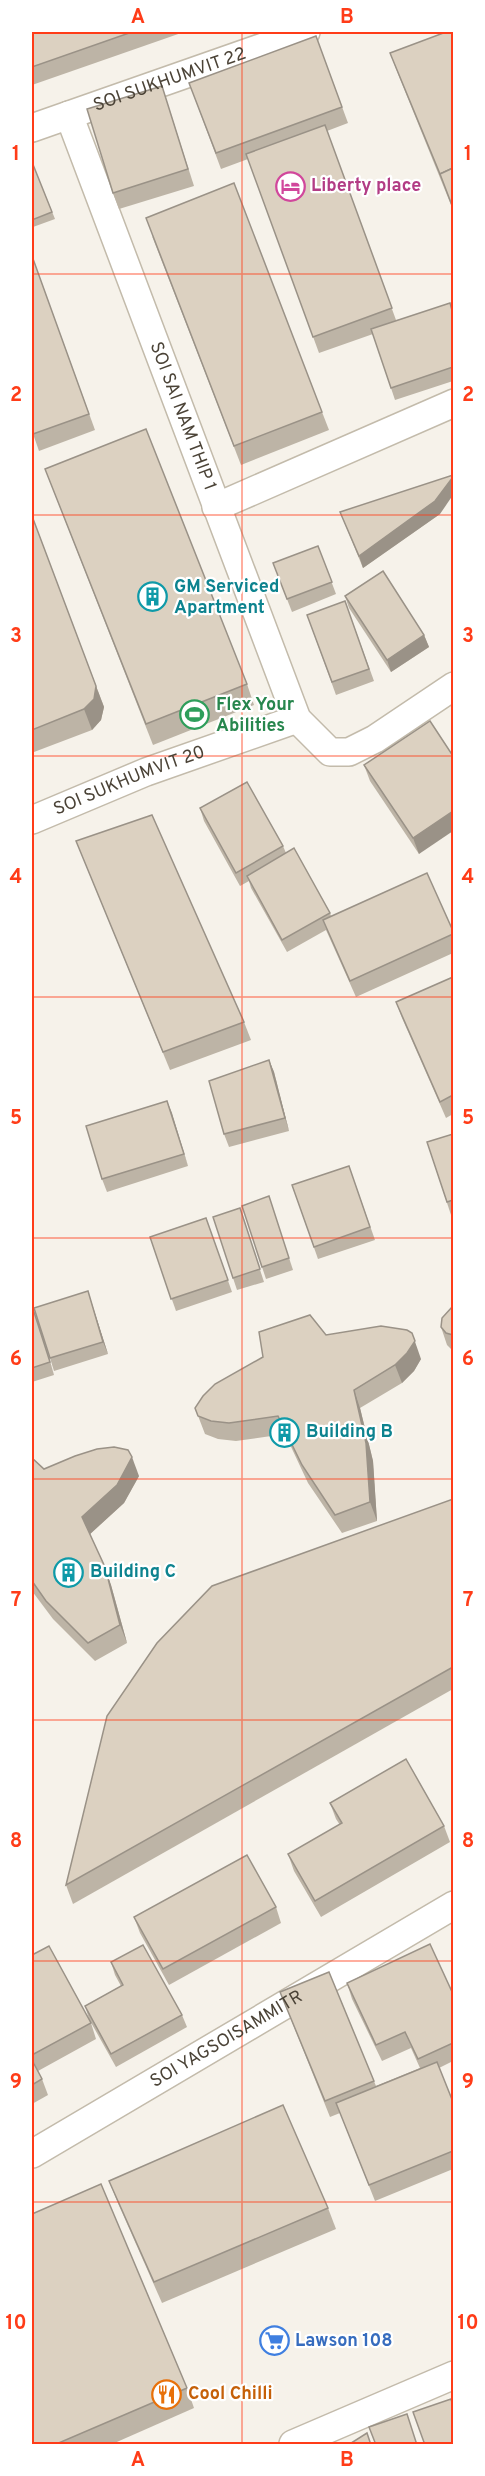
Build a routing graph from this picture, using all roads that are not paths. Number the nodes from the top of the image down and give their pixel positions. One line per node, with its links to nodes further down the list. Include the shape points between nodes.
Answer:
1 (306, 32): 2 (street, SOI SUKHUMVIT 22)
2 (265, 38): 3 (street, SOI SUKHUMVIT 22)
3 (69, 115): 4 (street, SOI SUKHUMVIT 22); 6 (street, SOI SAI NAM THIP 1)
4 (32, 128)
5 (453, 403): 6 (street)
6 (216, 507): 8 (street, SOI SAI NAM THIP 1)
7 (453, 686): 8 (street, via 349,752 330,752)
8 (297, 719): 9 (street, SOI SUKHUMVIT 20, via 146,772)
9 (32, 820)
10 (453, 1905): 11 (street, SOI YAGSOISAMMITR)
11 (32, 2154)
12 (453, 2375): 13 (street)
13 (293, 2445)

